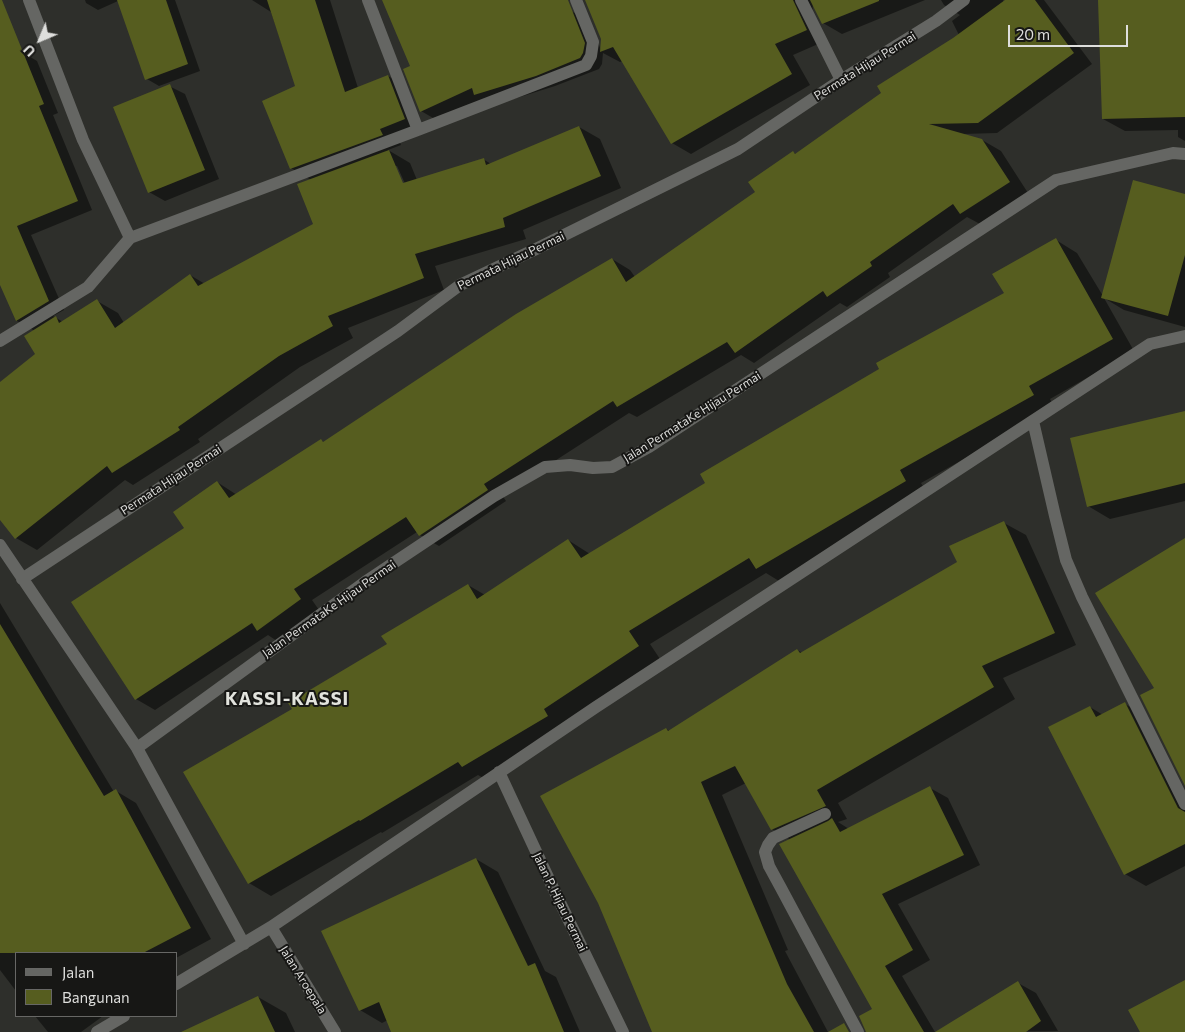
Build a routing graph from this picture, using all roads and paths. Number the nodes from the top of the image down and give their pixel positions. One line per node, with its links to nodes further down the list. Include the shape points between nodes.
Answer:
1 (29, 0): 9 (street, via 83,140)
2 (368, 0): 7 (street)
3 (576, 0): 7 (street, via 593,42 592,56 586,65)
4 (801, 0): 6 (street)
5 (964, 0): 6 (street, Permata Hijau Permai)
6 (841, 80): 14 (street, Permata Hijau Permai, via 738,148 460,285 398,330)
7 (418, 130): 9 (street)
8 (1185, 154): 15 (street, Jalan PermataKe Hijau Permai, via 1173,153 1056,180 649,447 612,467 545,467 494,496 365,582)
9 (130, 238): 11 (street, via 88,287)
10 (1185, 336): 12 (street, via 1150,344)
11 (0, 341)
12 (1033, 421): 16 (street); 17 (street, via 1066,560)
13 (0, 545): 14 (street)
14 (22, 579): 15 (street)
15 (137, 748): 20 (street)
16 (500, 772): 19 (street); 25 (street, Jalan P. Hijau Permai)
17 (1185, 804)
18 (825, 814): 26 (street, via 774,838 766,852 769,866)
19 (271, 927): 20 (street); 24 (street, Jalan Aroepala)
20 (244, 944): 21 (street)
21 (178, 983)
22 (122, 1017): 23 (street)
23 (97, 1032)
24 (335, 1032)
25 (623, 1032)
26 (858, 1032)

